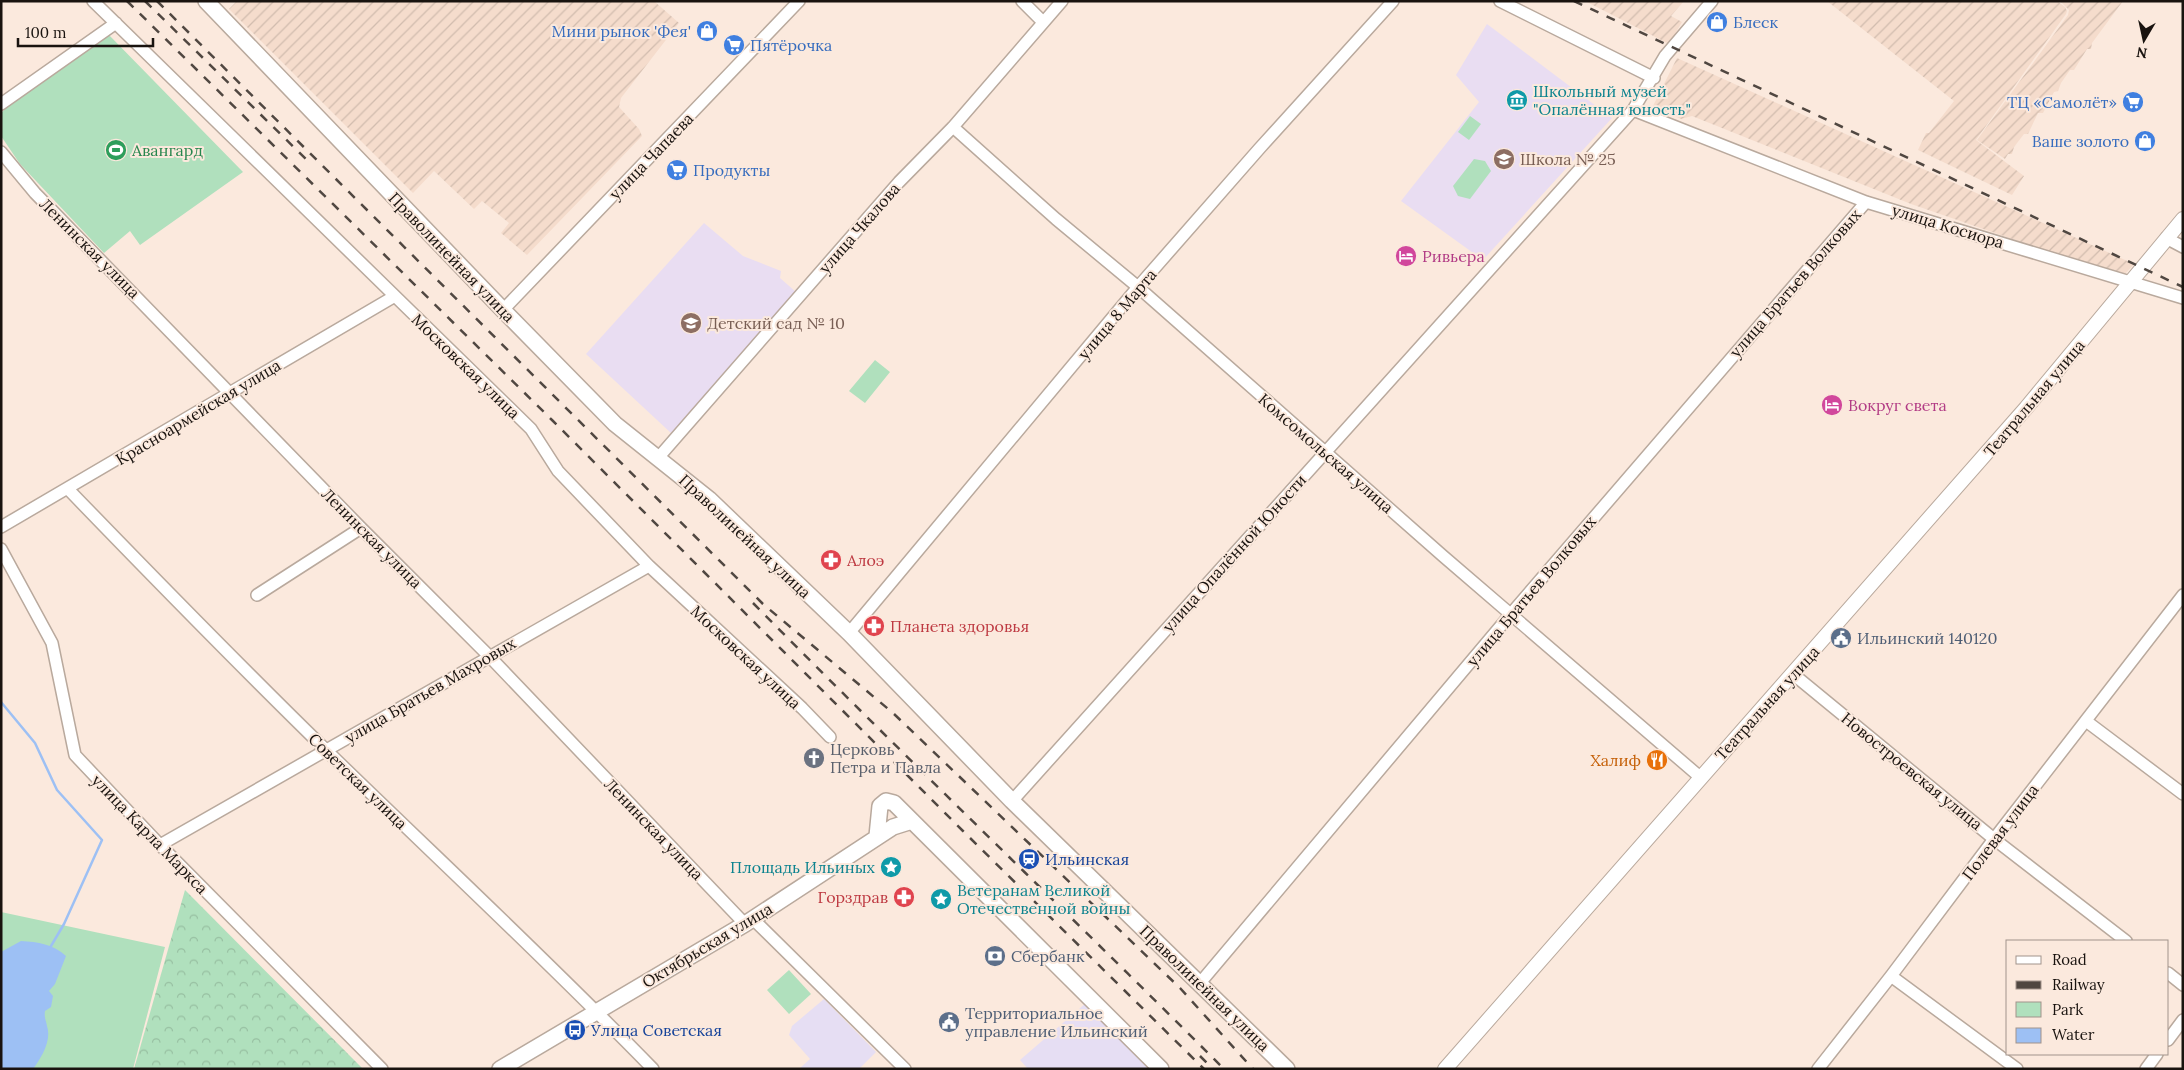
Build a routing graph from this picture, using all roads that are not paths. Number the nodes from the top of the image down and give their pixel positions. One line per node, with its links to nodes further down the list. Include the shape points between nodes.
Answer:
1 (93, 1): 10 (street, Московская улица)
2 (206, 1): 24 (main road, Праволинейная улица)
3 (799, 1): 24 (street, улица Чапаева)
4 (1022, 1): 9 (street)
5 (1062, 1): 9 (street, улица Чкалова)
6 (1393, 1): 21 (street, улица 8 Марта)
7 (1500, 1): 11 (street)
8 (1712, 1): 11 (street, улица Опалённой Юности, via 1665,56)
9 (1043, 22): 14 (street, улица Чкалова)
10 (116, 23): 12 (street); 22 (street, Московская улица)
11 (1654, 78): 13 (street, улица Опалённой Юности)
12 (1, 104)
13 (1633, 110): 16 (street, улица Косиора); 26 (street, улица Опалённой Юности)
14 (953, 127): 21 (street, Комсомольская улица, via 1056,220); 27 (street, улица Чкалова, via 900,182)
15 (1, 152): 25 (street, Ленинская улица, via 35,193)
16 (1866, 202): 20 (street, улица Косиора); 35 (street, улица Братьев Волковых)
17 (2183, 219): 18 (street, Театральная улица)
18 (2166, 238): 19 (street); 20 (street, Театральная улица)
19 (2183, 246)
20 (2131, 282): 23 (street, улица Косиора); 38 (street, Театральная улица, via 2026,408)
21 (1138, 288): 26 (street, Комсомольская улица); 36 (street, улица 8 Марта)
22 (395, 296): 25 (street, Красноармейская улица); 32 (street, Московская улица, via 530,429 558,470)
23 (2183, 298)
24 (502, 310): 27 (main road, Праволинейная улица, via 615,424)
25 (231, 392): 28 (street, Красноармейская улица); 30 (street, Ленинская улица)
26 (1324, 452): 35 (street, Комсомольская улица); 44 (street, улица Опалённой Юности)
27 (658, 458): 36 (main road, Праволинейная улица, via 709,499)
28 (68, 489): 29 (street, Красноармейская улица); 41 (street, Советская улица)
29 (1, 527)
30 (361, 528): 33 (street); 37 (street, Ленинская улица)
31 (1, 549): 48 (street, улица Карла Маркса, via 52,643 75,754)
32 (649, 566): 37 (street, улица Братьев Махровых); 40 (street, Московская улица)
33 (257, 595)
34 (2183, 595): 39 (street, Полевая улица)
35 (1510, 615): 42 (street, Комсомольская улица); 53 (street, улица Братьев Волковых)
36 (849, 633): 44 (main road, Праволинейная улица)
37 (489, 656): 41 (street, улица Братьев Махровых); 49 (street, Ленинская улица)
38 (1793, 674): 42 (street, Театральная улица); 47 (street, Новостроевская улица)
39 (2086, 721): 43 (street); 47 (street, Полевая улица)
40 (830, 737)
41 (326, 750): 48 (street, улица Братьев Махровых); 55 (street, Советская улица)
42 (1700, 777): 65 (street, Театральная улица)
43 (2183, 794)
44 (1012, 801): 53 (main road, Праволинейная улица)
45 (912, 821): 46 (main road, Октябрьская улица); 46 (main road, via 894,803 886,801 879,810); 63 (main road)
46 (877, 836): 49 (main road, Октябрьская улица)
47 (1994, 839): 50 (street, Новостроевская улица); 52 (street, Полевая улица)
48 (160, 845): 59 (street, улица Карла Маркса)
49 (749, 921): 55 (main road, Октябрьская улица); 62 (street, Ленинская улица)
50 (2125, 940)
51 (2169, 974): 54 (street)
52 (1891, 976): 66 (street, Полевая улица); 67 (street)
53 (1200, 983): 64 (main road, Праволинейная улица)
54 (2183, 985)
55 (597, 1011): 60 (main road, Октябрьская улица); 61 (street, Советская улица)
56 (2183, 1020): 57 (street)
57 (2169, 1039)
58 (2157, 1055): 68 (street)
59 (382, 1069)
60 (500, 1069)
61 (653, 1069)
62 (905, 1069)
63 (1160, 1069)
64 (1287, 1069)
65 (1445, 1069)
66 (1818, 1069)
67 (2018, 1069)
68 (2146, 1069)

